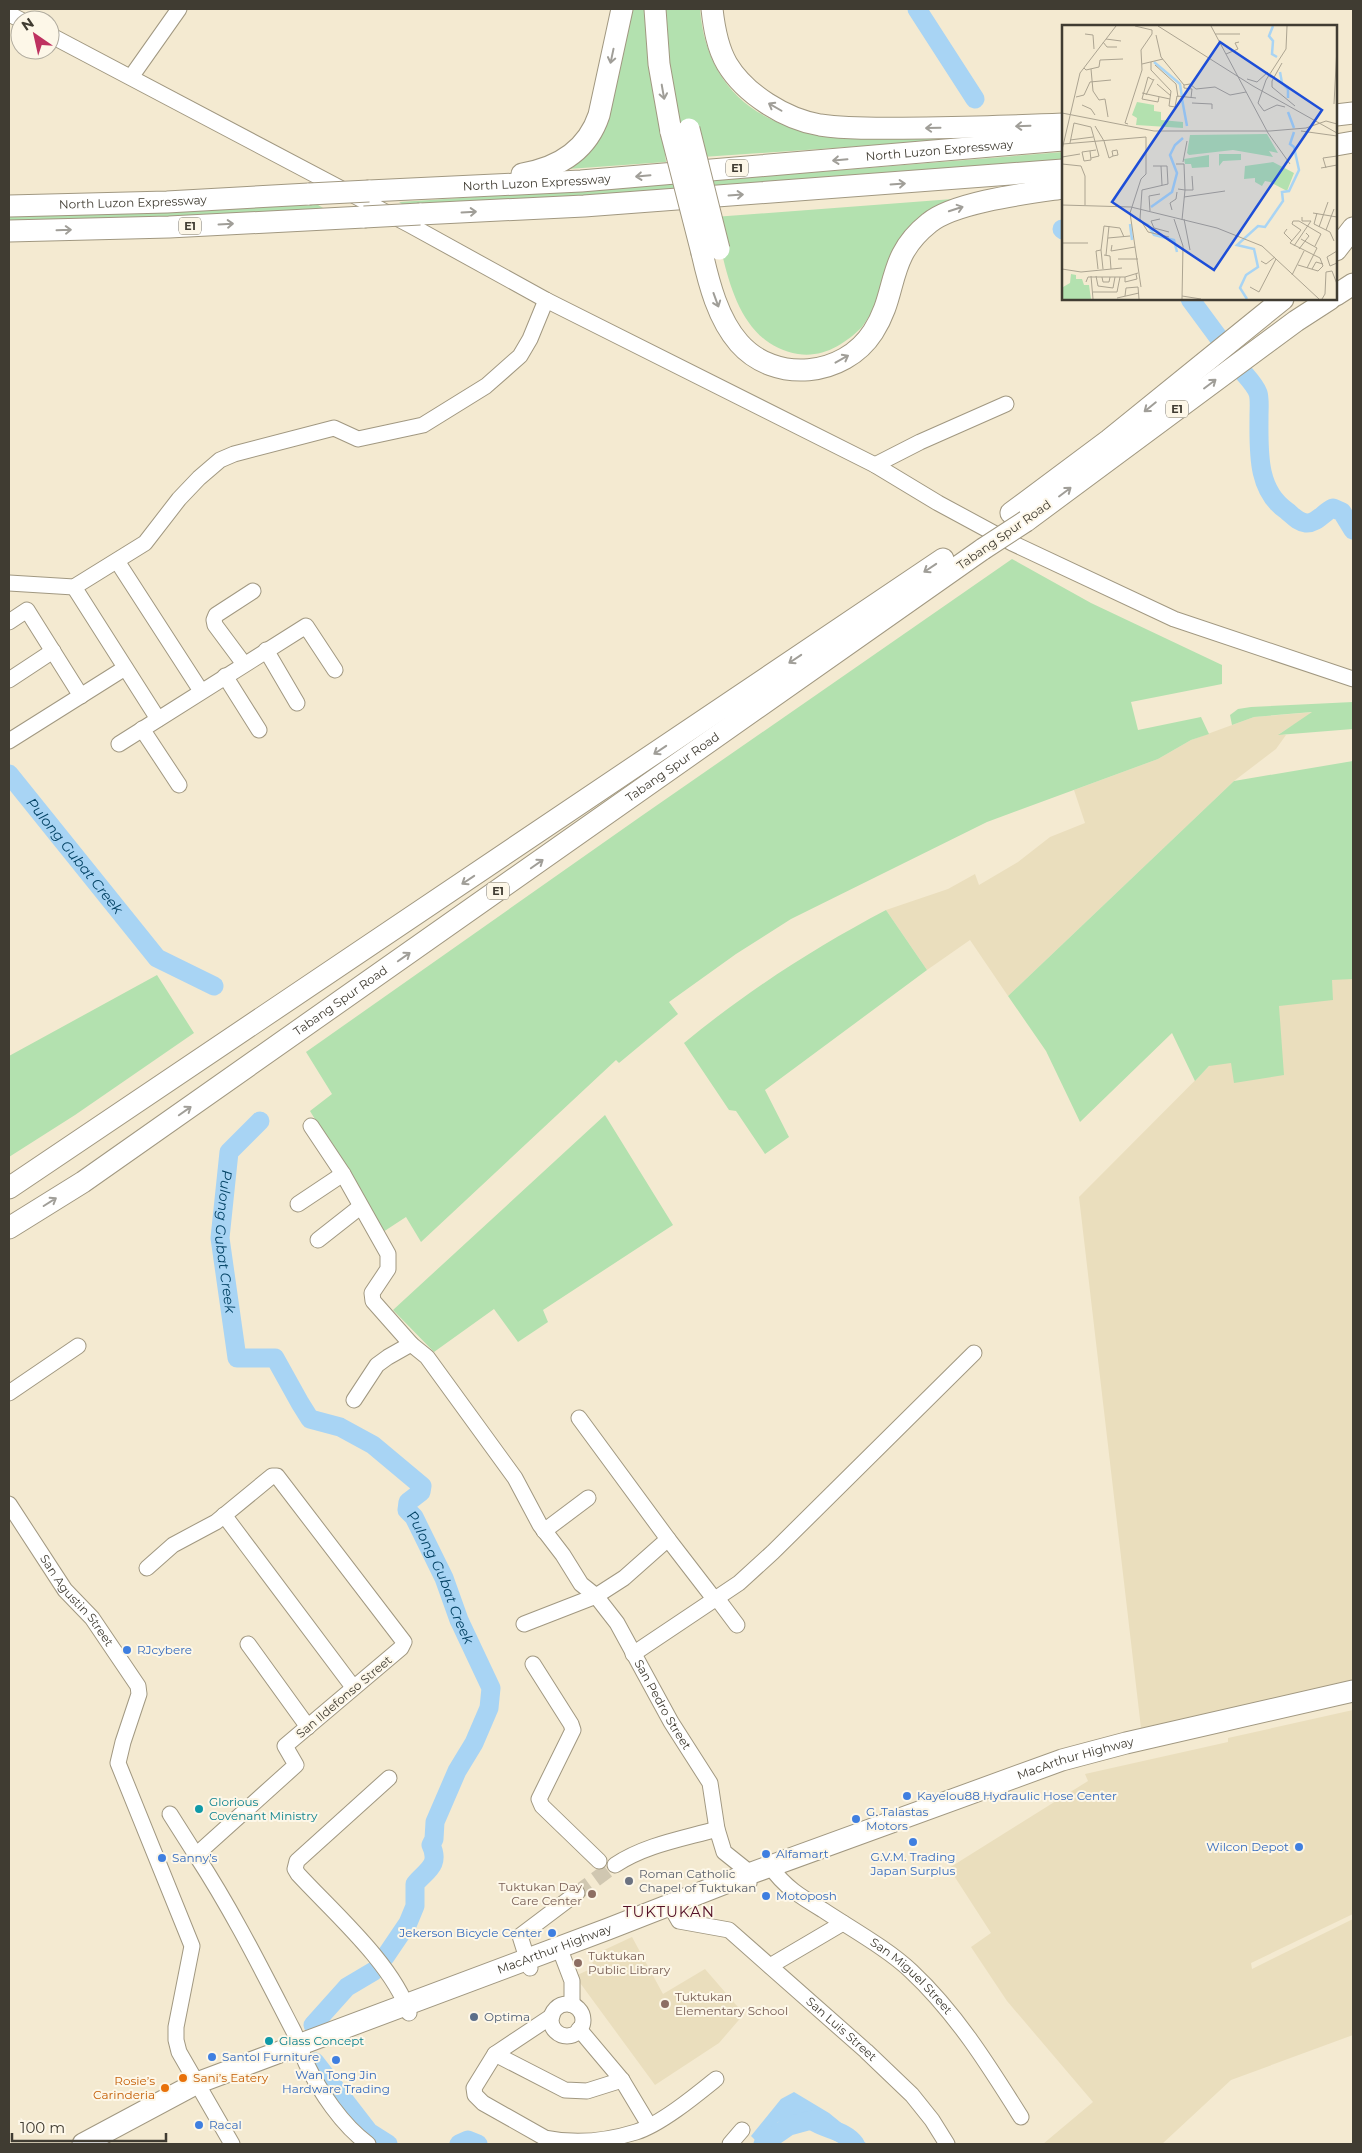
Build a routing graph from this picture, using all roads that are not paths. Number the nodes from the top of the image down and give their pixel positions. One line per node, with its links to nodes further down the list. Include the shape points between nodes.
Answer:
1 (178, 9): 6 (street)
2 (622, 9): 14 (highway, one-way to 14, via 599,115 587,140 575,152 562,162 536,172)
3 (655, 9): 15 (highway, one-way to 15, bridge, via 659,64 680,131 710,251 718,306 738,342 772,366 786,370 816,369 848,356 873,332 900,256 931,221 964,206)
4 (712, 9): 9 (highway, one-way to 4, via 868,129 818,124 797,118 760,98 732,71 717,38)
5 (60, 40): 6 (street)
6 (131, 77): 22 (street)
7 (1353, 113): 8 (highway)
8 (1337, 114)
9 (1062, 124)
10 (1062, 140): 14 (highway, North Luzon Expressway / E1, one-way to 14, via 581,181)
11 (1353, 142): 12 (highway)
12 (1337, 144)
13 (1062, 170): 18 (highway, North Luzon Expressway / E1, one-way to 13, bridge, via 168,227 584,206)
14 (410, 188): 16 (highway, North Luzon Expressway / E1, bridge, via 167,202)
15 (1062, 188)
16 (9, 206)
17 (1353, 228): 19 (highway)
18 (9, 231)
19 (1337, 249)
20 (1353, 284): 21 (highway)
21 (1337, 294)
22 (546, 300): 26 (street); 29 (street, via 520,356 486,386 423,425 358,439 334,428 220,460 179,499 145,543)
23 (1282, 300): 27 (highway, Tabang Spur Road / E1, one-way to 27)
24 (1328, 300): 27 (highway, Tabang Spur Road / E1, one-way to 24)
25 (1006, 404): 26 (street)
26 (875, 465): 40 (street, via 1012,543 1174,620)
27 (1019, 517): 28 (highway, Tabang Spur Road / E1, bridge)
28 (977, 545): 53 (highway, Tabang Spur Road / E1, one-way to 53); 56 (highway, Tabang Spur Road / E1, one-way to 28, via 91,1176)
29 (117, 561): 31 (street); 42 (street)
30 (9, 583): 31 (street)
31 (74, 587): 37 (street)
32 (253, 591): 36 (street, via 216,615 214,620)
33 (9, 622): 35 (street, via 27,610)
34 (266, 650): 36 (street); 38 (street, via 306,626); 44 (street)
35 (53, 651): 41 (street); 43 (street)
36 (244, 664): 39 (street)
37 (125, 668): 43 (street); 45 (street)
38 (335, 670)
39 (225, 676): 42 (street); 47 (street)
40 (1353, 679)
41 (9, 680)
42 (201, 691): 45 (street)
43 (81, 696): 48 (street)
44 (297, 703)
45 (158, 719): 46 (street)
46 (142, 729): 49 (street); 50 (street)
47 (258, 730)
48 (9, 741)
49 (119, 744)
50 (179, 785)
51 (312, 1126): 52 (street)
52 (344, 1174): 54 (street); 55 (street)
53 (9, 1188)
54 (298, 1204)
55 (360, 1206): 57 (street); 58 (street, San Pedro Street, via 390,1261 372,1293 373,1301)
56 (9, 1228)
57 (318, 1240)
58 (411, 1344): 62 (street, via 377,1365); 67 (street, San Pedro Street, via 427,1357 515,1478)
59 (78, 1346): 61 (street)
60 (974, 1352): 71 (street, via 773,1552)
61 (9, 1393)
62 (354, 1400)
63 (580, 1418): 68 (street)
64 (588, 1498): 67 (street)
65 (9, 1504): 103 (street, San Agustin Street, via 65,1590 92,1618 138,1686 140,1694 118,1763 190,1938 192,1946 176,2040 179,2052)
66 (224, 1515): 69 (street, San Ildefonso Street, via 173,1545); 77 (street); 77 (street, San Ildefonso Street, via 272,1476 277,1476 404,1642 401,1648)
67 (544, 1531): 70 (street, San Pedro Street, via 581,1584)
68 (668, 1539): 70 (street, via 624,1578); 71 (street)
69 (147, 1568)
70 (596, 1596): 72 (street); 75 (street, San Pedro Street, via 617,1623)
71 (715, 1600): 73 (street); 75 (street)
72 (524, 1624)
73 (737, 1625)
74 (248, 1644): 80 (street)
75 (633, 1654): 83 (street, San Pedro Street, via 710,1783)
76 (533, 1664): 85 (street, via 573,1730 539,1799 542,1806)
77 (353, 1687): 80 (street, San Ildefonso Street)
78 (1353, 1691): 87 (highway, MacArthur Highway, via 1062,1760)
79 (1353, 1702): 87 (highway, MacArthur Highway, via 1065,1769)
80 (308, 1728): 84 (street, San Ildefonso Street, via 285,1746 296,1765)
81 (389, 1778): 96 (street, via 297,1861 295,1869 376,1958)
82 (170, 1814): 84 (street)
83 (717, 1829): 86 (street, via 642,1850); 88 (street, San Pedro Street, via 724,1852 744,1868)
84 (196, 1855): 99 (street, via 260,1967)
85 (599, 1861)
86 (615, 1865)
87 (774, 1872): 88 (highway, MacArthur Highway); 91 (street, San Miguel Street, via 795,1893)
88 (748, 1880): 90 (highway, MacArthur Highway)
89 (577, 1893): 93 (street, via 520,1936)
90 (672, 1910): 92 (highway, MacArthur Highway); 94 (street, San Luis Street, via 679,1921 729,1930)
91 (843, 1923): 94 (street); 104 (street, San Miguel Street, via 911,1970 985,2058)
92 (561, 1952): 93 (highway, MacArthur Highway); 95 (street, via 572,1981)
93 (528, 1964): 96 (highway, MacArthur Highway)
94 (770, 1966): 112 (street, San Luis Street, via 912,2095)
95 (572, 2005): 97 (street, via 562,2005); 98 (street, via 583,2017)
96 (407, 2009): 99 (highway, MacArthur Highway)
97 (552, 2016): 98 (street, via 552,2025 561,2034 572,2035); 100 (street)
98 (579, 2029): 102 (street)
99 (301, 2049): 103 (highway, MacArthur Highway); 110 (street, via 315,2081 328,2100)
100 (495, 2054): 102 (street, via 565,2090 587,2091); 105 (street, via 474,2088 475,2095 483,2103 545,2138 595,2140 637,2131)
101 (716, 2079): 105 (street, via 690,2100)
102 (622, 2080): 105 (street)
103 (200, 2087): 107 (highway, MacArthur Highway); 108 (highway, MacArthur Highway); 109 (street, San Agustin Street)
104 (1021, 2117)
105 (649, 2125)
106 (742, 2130): 111 (street)
107 (83, 2144)
108 (105, 2144)
109 (232, 2144)
110 (368, 2144)
111 (730, 2144)
112 (947, 2144)

